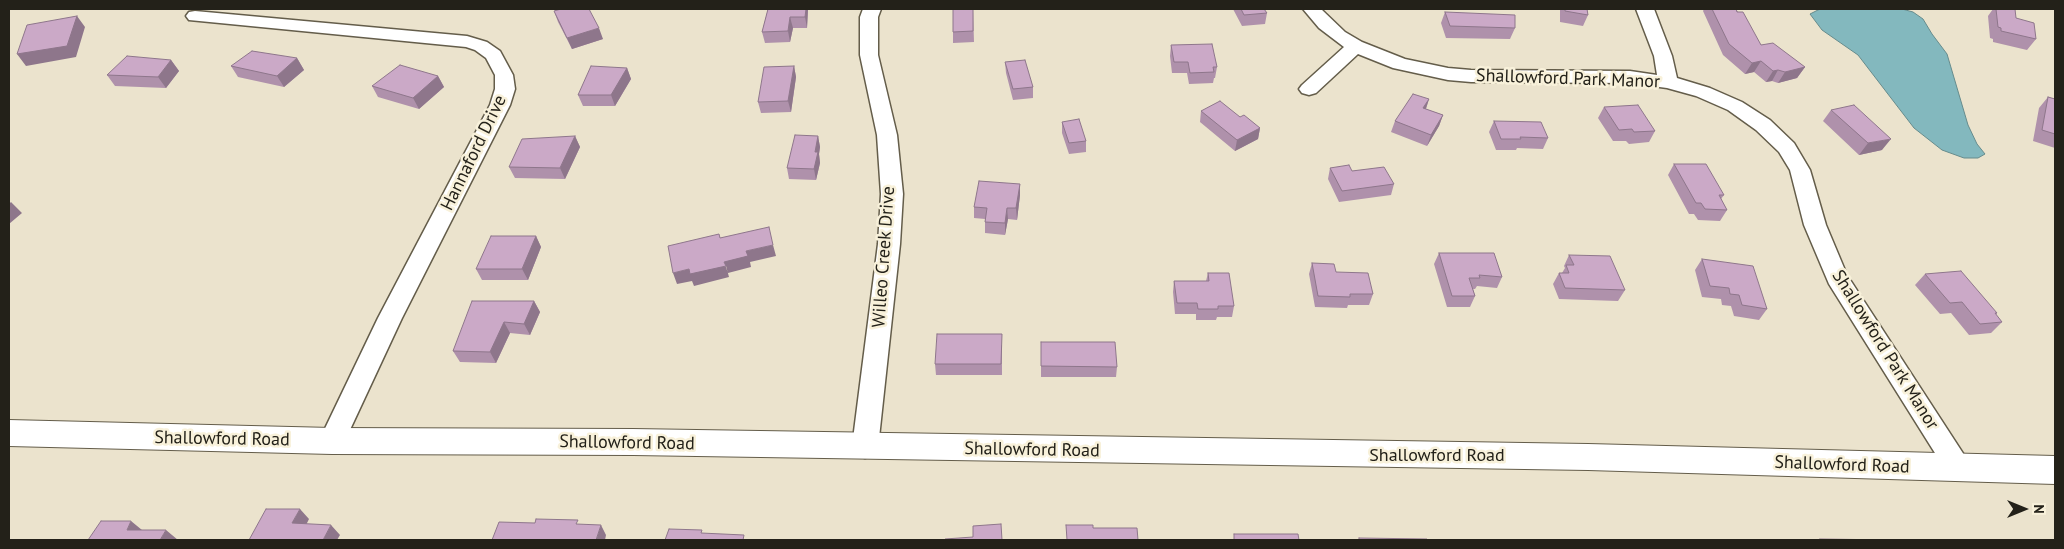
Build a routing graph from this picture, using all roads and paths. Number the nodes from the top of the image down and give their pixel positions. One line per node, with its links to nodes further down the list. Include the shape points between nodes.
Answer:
1 (329, 9): 6 (street)
2 (872, 9): 12 (street, Willeo Creek Drive, via 869,55 886,135 892,194)
3 (1312, 9): 7 (street, Shallowford Park Manor, via 1325,24)
4 (1645, 9): 8 (street)
5 (194, 16): 6 (street, Hannaford Drive)
6 (314, 26): 11 (street, Hannaford Drive, via 481,46 499,63 505,89 500,106 390,318)
7 (1356, 46): 8 (street, Shallowford Park Manor, via 1400,64 1448,74 1630,77); 9 (street)
8 (1668, 82): 13 (street, Shallowford Park Manor, via 1735,106 1764,125 1787,148 1800,170 1815,225 1837,278)
9 (1309, 88)
10 (9, 433): 11 (street, Shallowford Road)
11 (332, 441): 12 (street, Shallowford Road)
12 (865, 447): 13 (street, Shallowford Road, via 1588,457)
13 (1959, 469): 14 (street, Shallowford Road)
14 (2055, 470)

